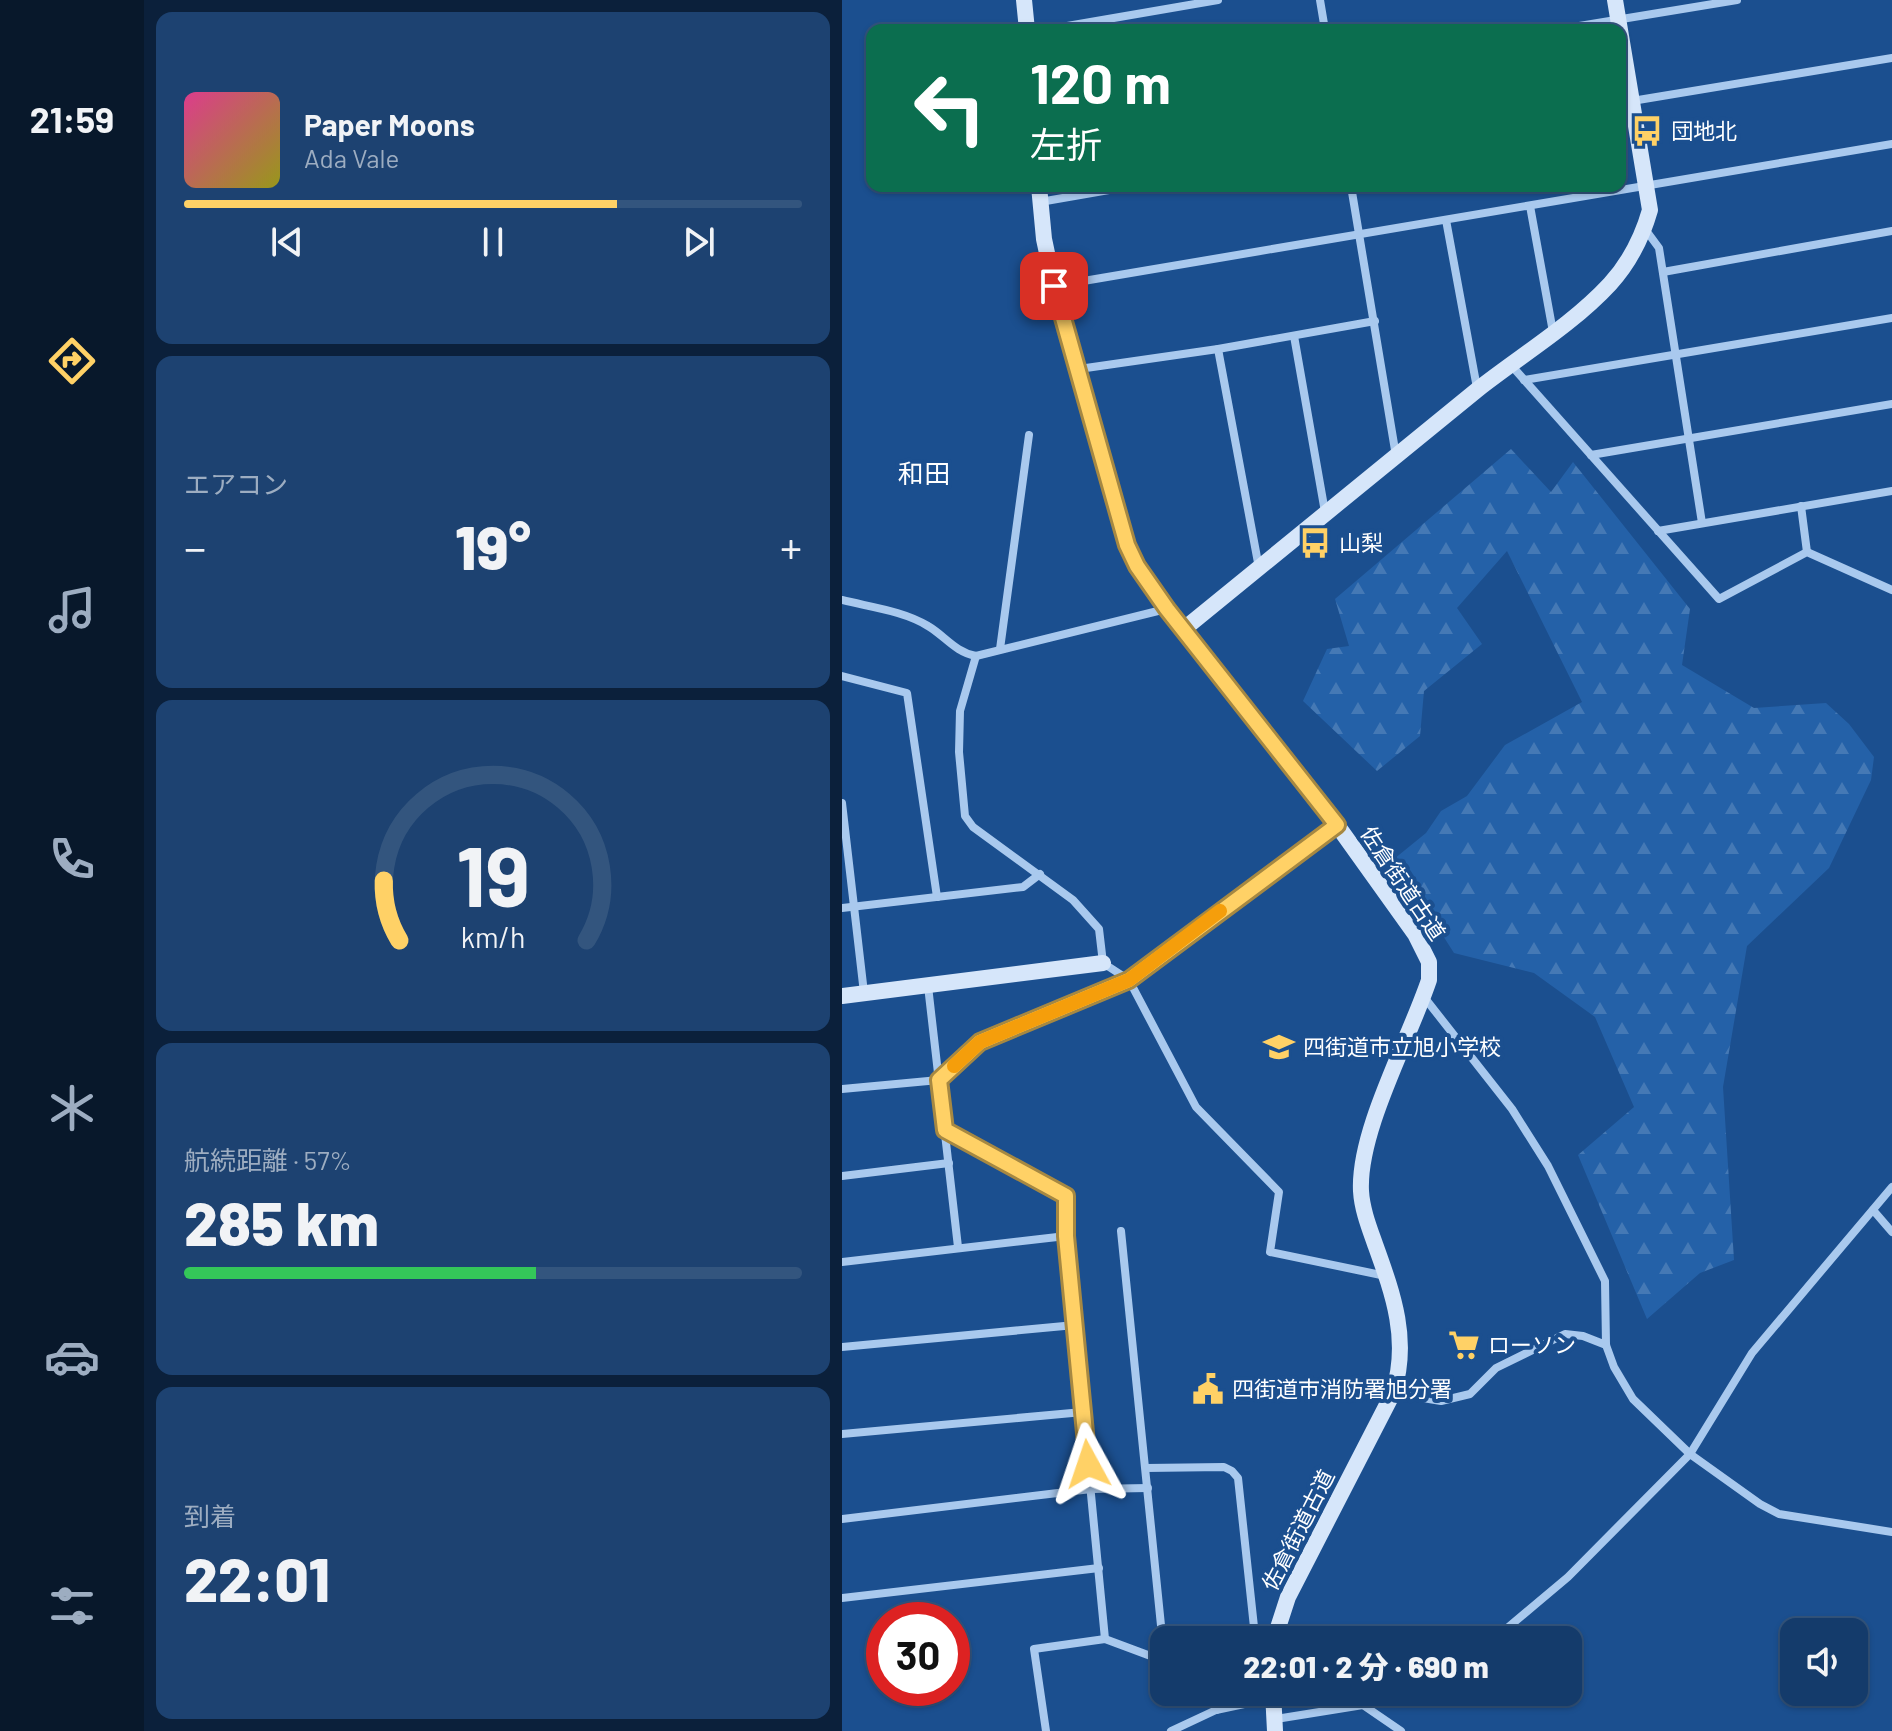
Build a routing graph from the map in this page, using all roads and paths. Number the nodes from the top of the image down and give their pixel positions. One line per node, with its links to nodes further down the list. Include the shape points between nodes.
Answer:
1 (1024, 0): 7 (street)
2 (1218, 0): 8 (street)
3 (1320, 0): 9 (street)
4 (1615, 0): 6 (street)
5 (1737, 0): 6 (street)
6 (1619, 20): 10 (street); 11 (street)
7 (1026, 24)
8 (1079, 24)
9 (1324, 24)
10 (1593, 24)
11 (1619, 24)
12 (1892, 58): 13 (street)
13 (1626, 102): 15 (street)
14 (1892, 144): 15 (street)
15 (1647, 186): 16 (street); 23 (street, via 1650,210)
16 (1626, 190)
17 (1063, 192): 20 (street)
18 (1352, 192): 25 (street)
19 (1612, 192): 21 (street)
20 (1040, 194): 27 (street, 佐倉街道古道)
21 (1530, 206): 22 (street); 30 (street)
22 (1446, 220): 25 (street); 37 (street)
23 (1645, 229): 26 (street, via 1659,248); 30 (street, via 1610,284)
24 (1892, 231): 26 (street)
25 (1360, 234): 27 (street); 29 (street)
26 (1663, 272): 33 (street)
27 (1054, 286): 35 (street, 佐倉街道古道)
28 (1892, 318): 33 (street)
29 (1375, 321): 31 (street); 42 (street)
30 (1553, 332): 34 (street)
31 (1294, 336): 32 (street); 45 (street)
32 (1218, 349): 35 (street); 49 (street)
33 (1675, 355): 36 (street); 40 (street)
34 (1511, 365): 36 (street); 37 (street)
35 (1079, 369): 52 (street, 佐倉街道古道, via 1127,545)
36 (1524, 380): 41 (street)
37 (1477, 390): 42 (street)
38 (1892, 404): 40 (street)
39 (1029, 435): 54 (street)
40 (1689, 439): 41 (street); 46 (street)
41 (1591, 455): 47 (street)
42 (1396, 457): 45 (street)
43 (1892, 491): 44 (street)
44 (1801, 506): 46 (street); 48 (street)
45 (1325, 516): 49 (street)
46 (1702, 523): 47 (street)
47 (1658, 531): 48 (street, via 1719,599)
48 (1807, 552): 50 (street)
49 (1259, 569): 53 (street)
50 (1892, 590)
51 (842, 600): 55 (street, via 910,617)
52 (1167, 609): 53 (street, 佐倉街道古道); 54 (street)
53 (1184, 629): 58 (street, 佐倉街道古道)
54 (1000, 649): 55 (street)
55 (976, 656): 59 (street, via 960,711 965,816)
56 (842, 676): 60 (street, via 907,693)
57 (842, 803): 61 (street)
58 (1337, 825): 64 (street); 68 (street, 佐倉街道古道, via 1424,948 1429,971)
59 (1040, 874): 60 (street, via 1023,887); 63 (street, via 1099,929)
60 (937, 897): 61 (street)
61 (856, 907): 62 (street); 66 (street)
62 (842, 908)
63 (1103, 963): 64 (street); 65 (street)
64 (1129, 980): 69 (street, via 980,1042); 81 (street, via 1196,1107 1279,1192 1270,1252)
65 (928, 986): 66 (street); 69 (street)
66 (865, 994): 67 (street)
67 (842, 996)
68 (1423, 996): 81 (street, 佐倉街道古道, via 1372,1127 1361,1175 1365,1216); 83 (street, via 1512,1109 1548,1166 1605,1281)
69 (939, 1080): 70 (street); 71 (street)
70 (842, 1089)
71 (945, 1130): 72 (street); 78 (street, via 1066,1196)
72 (949, 1163): 73 (street); 79 (street)
73 (842, 1176)
74 (1892, 1187): 75 (street)
75 (1873, 1210): 77 (street); 88 (street, via 1752,1353)
76 (1121, 1231): 89 (street)
77 (1892, 1232)
78 (1066, 1236): 79 (street); 82 (street)
79 (958, 1247): 80 (street)
80 (842, 1262)
81 (1386, 1276): 85 (street, 佐倉街道古道, via 1401,1335)
82 (1075, 1325): 84 (street); 86 (street)
83 (1606, 1345): 85 (street, via 1565,1334 1496,1368 1470,1394 1441,1401); 88 (street, via 1633,1399)
84 (842, 1347)
85 (1393, 1393): 98 (street, 佐倉街道古道)
86 (1083, 1412): 87 (street); 91 (street)
87 (842, 1434)
88 (1690, 1454): 93 (street, via 1779,1514); 99 (street, via 1568,1577)
89 (1146, 1468): 90 (street); 97 (street, via 1224,1467 1238,1478)
90 (1148, 1488): 91 (street); 96 (street)
91 (1091, 1489): 92 (street); 94 (street)
92 (842, 1519)
93 (1892, 1532)
94 (1099, 1568): 95 (street); 100 (street)
95 (842, 1598)
96 (1161, 1626)
97 (1254, 1626)
98 (1278, 1626)
99 (1510, 1626)
100 (1105, 1639): 101 (street); 108 (street, via 1034,1649)
101 (1150, 1653)
102 (1216, 1706): 106 (street)
103 (1231, 1706): 106 (street)
104 (1359, 1706): 107 (street)
105 (1364, 1706): 110 (street)
106 (1216, 1710): 109 (street)
107 (1276, 1725)
108 (1046, 1731)
109 (1171, 1731)
110 (1401, 1731)

